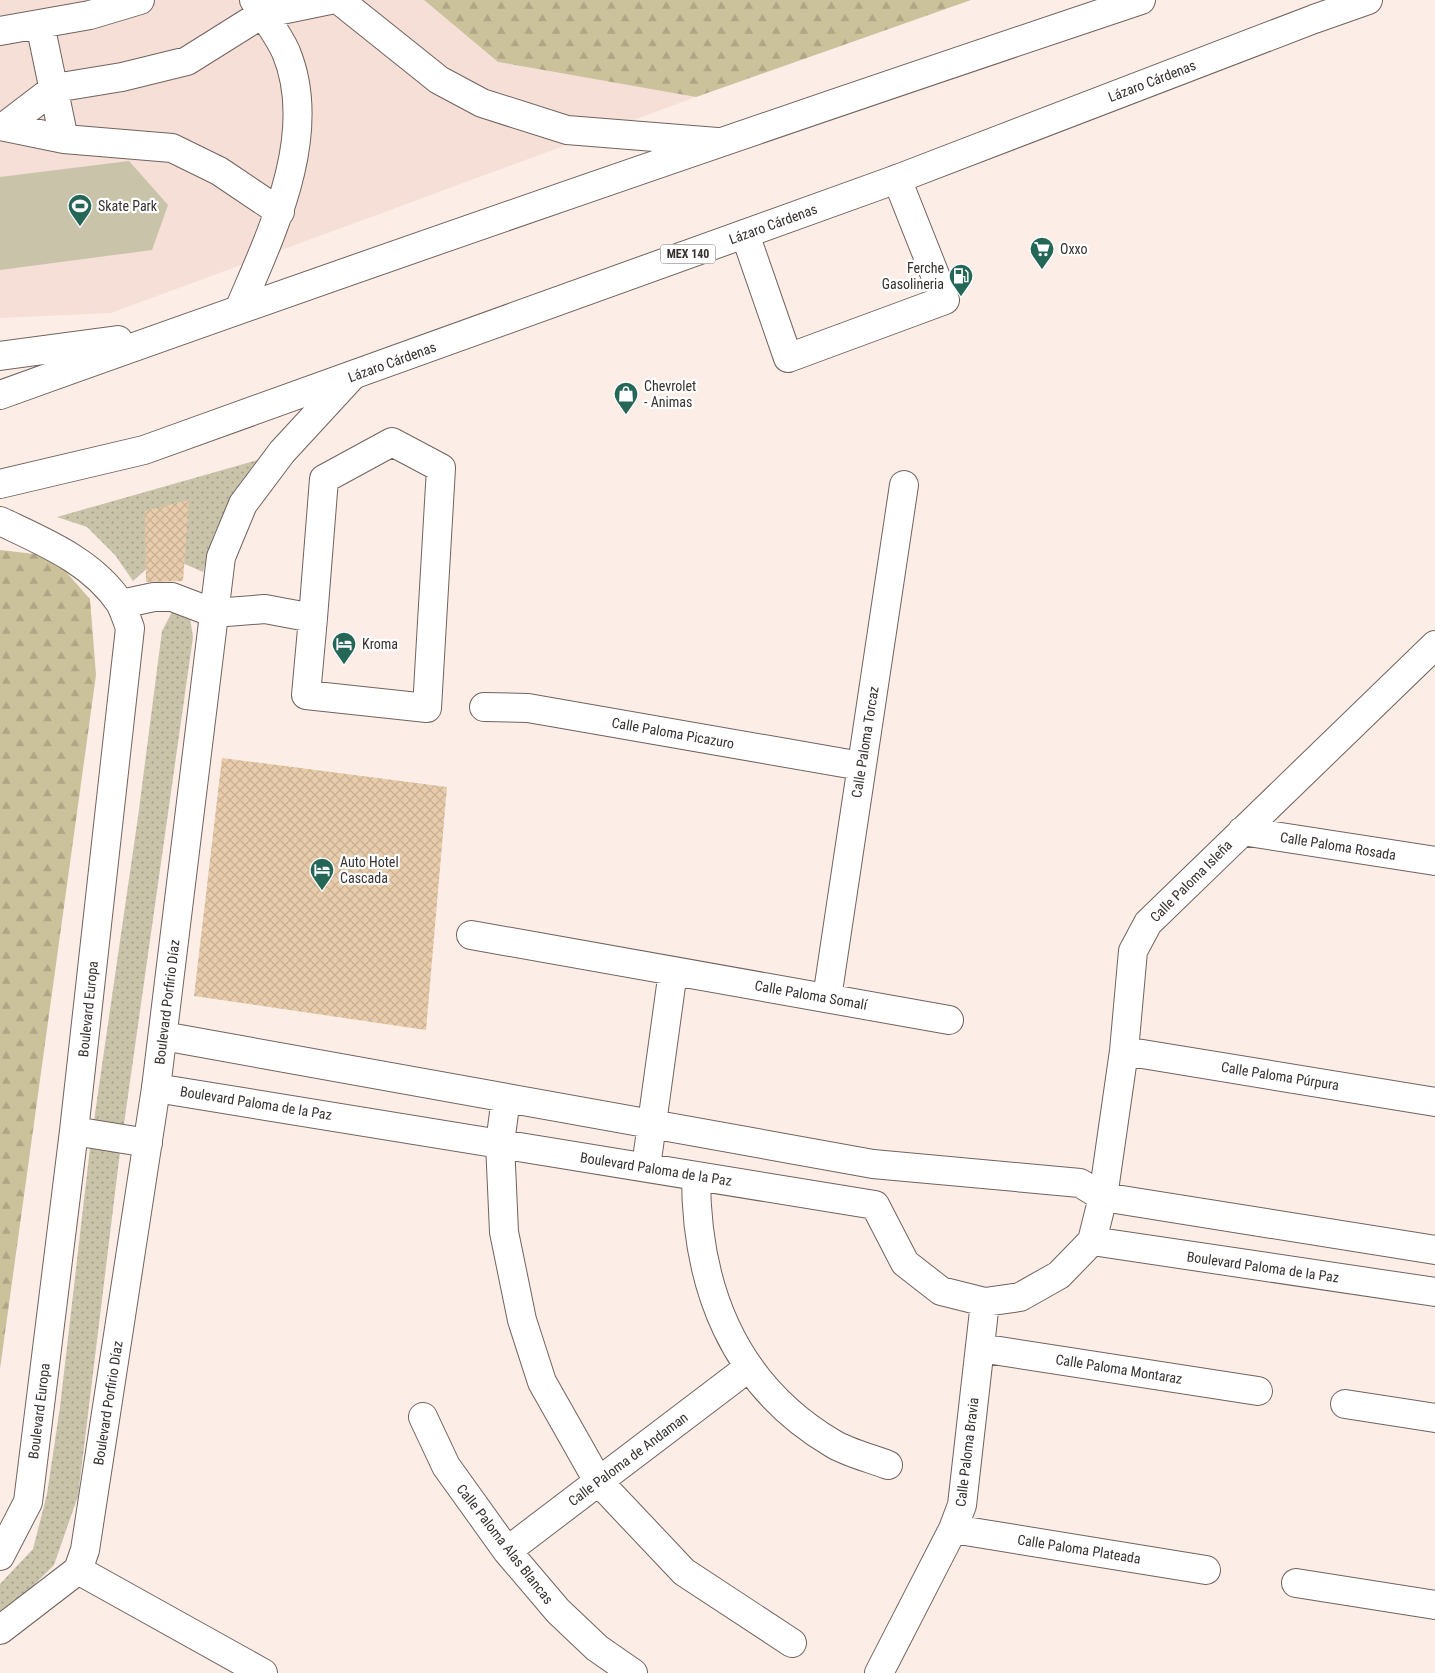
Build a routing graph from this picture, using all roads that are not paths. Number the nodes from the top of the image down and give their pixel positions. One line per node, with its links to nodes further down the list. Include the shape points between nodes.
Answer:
1 (140, 0): 7 (main road, via 90,15)
2 (330, 0): 6 (main road)
3 (339, 0): 12 (main road, via 439,80 482,103 567,130)
4 (1141, 0): 12 (main road)
5 (1368, 0): 13 (main road, Lázaro Cárdenas / MEX 140)
6 (258, 7): 9 (main road, via 187,61 122,77); 14 (main road, via 286,52 297,97 294,155)
7 (40, 24): 8 (main road); 9 (main road)
8 (0, 30)
9 (55, 88): 10 (main road); 11 (main road)
10 (2, 126): 11 (main road)
11 (64, 139): 14 (main road, via 172,148 219,171)
12 (717, 142): 16 (main road)
13 (898, 179): 15 (main road, Lázaro Cárdenas / MEX 140); 15 (main road, via 945,300 788,358)
14 (280, 212): 16 (main road)
15 (745, 234): 19 (main road, Lázaro Cárdenas / MEX 140)
16 (240, 307): 17 (main road)
17 (172, 333): 18 (main road); 20 (main road)
18 (0, 356)
19 (352, 376): 21 (main road, Lázaro Cárdenas / MEX 140, via 144,450); 25 (main road, Boulevard Porfirio Díaz, via 282,452 244,504 221,558)
20 (0, 394)
21 (0, 484)
22 (904, 485): 29 (main road, Calle Paloma Torcaz)
23 (0, 521): 24 (main road, Boulevard Europa, via 58,548 100,578)
24 (121, 604): 25 (main road, via 172,597); 42 (main road, Boulevard Europa, via 130,628)
25 (214, 613): 26 (main road, via 265,609); 36 (main road, Boulevard Porfirio Díaz)
26 (313, 618): 26 (main road, via 324,479 392,442 441,468 427,708 306,694)
27 (1435, 645): 30 (main road, Calle Paloma Isleña)
28 (484, 708): 29 (main road, Calle Paloma Picazuro, via 528,708)
29 (862, 766): 34 (main road, Calle Paloma Torcaz)
30 (1242, 831): 31 (main road, Calle Paloma Rosada); 37 (main road, Calle Paloma Isleña, via 1148,924 1133,951)
31 (1435, 861)
32 (472, 935): 33 (main road, Calle Paloma Somalí)
33 (673, 971): 34 (main road, Calle Paloma Somalí); 41 (main road)
34 (827, 998): 35 (main road, Calle Paloma Somalí)
35 (949, 1020)
36 (163, 1036): 38 (main road, Boulevard Porfirio Díaz); 39 (main road)
37 (1124, 1051): 40 (main road, Calle Paloma Púrpura); 47 (main road, Calle Paloma Isleña)
38 (156, 1088): 43 (main road, Boulevard Porfirio Díaz); 44 (main road, Boulevard Paloma de la Paz)
39 (506, 1098): 41 (main road); 44 (main road)
40 (1435, 1102)
41 (652, 1124): 45 (main road); 47 (main road, via 873,1164 1080,1183)
42 (74, 1131): 43 (main road); 62 (main road, Boulevard Europa, via 28,1502)
43 (148, 1143): 63 (main road, Boulevard Porfirio Díaz, via 85,1550)
44 (500, 1143): 45 (main road, Boulevard Paloma de la Paz); 59 (main road, via 504,1232 522,1320 542,1382)
45 (646, 1167): 46 (main road, Boulevard Paloma de la Paz)
46 (696, 1176): 51 (main road, Boulevard Paloma de la Paz, via 875,1205 905,1263 941,1291); 53 (main road, via 696,1206 705,1271 720,1315)
47 (1103, 1197): 48 (main road); 49 (main road)
48 (1092, 1241): 50 (main road, Boulevard Paloma de la Paz); 51 (main road, Boulevard Paloma de la Paz, via 1052,1280 1020,1297)
49 (1435, 1250)
50 (1435, 1292)
51 (985, 1302): 52 (main road, Calle Paloma Bravia)
52 (980, 1348): 54 (main road, Calle Paloma Montaraz); 60 (main road, Calle Paloma Bravia, via 962,1505)
53 (748, 1368): 58 (main road, via 793,1415 833,1443); 59 (main road, Calle Paloma de Andaman)
54 (1258, 1391)
55 (1345, 1404): 57 (main road)
56 (422, 1417): 61 (main road, Calle Paloma Alas Blancas, via 446,1466)
57 (1435, 1418)
58 (888, 1465)
59 (598, 1482): 61 (main road, Calle Paloma de Andaman); 68 (main road, via 684,1572)
60 (954, 1530): 64 (main road, Calle Paloma Plateada); 71 (main road, Calle Paloma Bravia)
61 (507, 1550): 70 (main road, Calle Paloma Alas Blancas, via 558,1611 597,1648)
62 (0, 1556)
63 (78, 1570): 67 (main road); 69 (main road)
64 (1206, 1570)
65 (1296, 1583): 66 (main road)
66 (1435, 1605)
67 (0, 1630)
68 (792, 1643)
69 (263, 1673)
70 (633, 1673)
71 (879, 1673)

